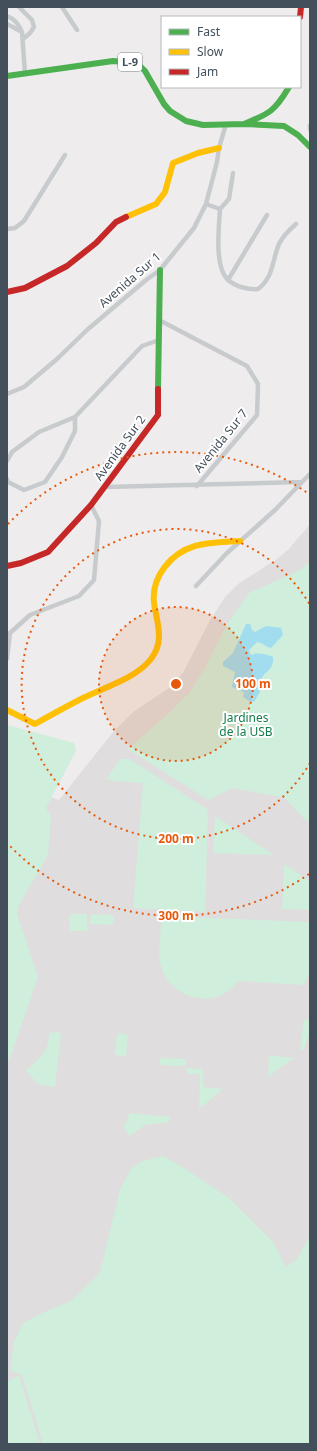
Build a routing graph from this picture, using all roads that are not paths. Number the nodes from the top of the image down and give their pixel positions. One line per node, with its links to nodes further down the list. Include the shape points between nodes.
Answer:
1 (19, 7): 7 (street, via 32,20 34,27)
2 (62, 7): 5 (street)
3 (7, 16): 6 (street, via 18,24)
4 (7, 24): 6 (street)
5 (77, 30)
6 (22, 32): 7 (street)
7 (23, 39): 8 (street)
8 (25, 74): 9 (street, L-9); 11 (street, L-9, via 113,61 134,63 142,67 164,104 177,116 195,124)
9 (7, 76)
10 (288, 88): 12 (street, via 280,102 266,115)
11 (226, 124): 12 (street, L-9); 16 (street, Avenida Sur 1)
12 (244, 124): 15 (street, L-9, via 284,126)
13 (310, 125): 14 (street)
14 (310, 129)
15 (310, 147)
16 (219, 148): 19 (street, Avenida Sur 1); 26 (street, via 173,163 166,192 156,204 116,222 96,243 67,266 25,288)
17 (65, 154): 23 (street, via 24,221 15,228)
18 (233, 173): 20 (street, via 229,199)
19 (206, 204): 20 (street); 24 (street, Avenida Sur 1, via 194,228)
20 (220, 209): 25 (street, via 220,258)
21 (267, 216): 25 (street)
22 (296, 224): 25 (street, via 279,243 265,284 251,290)
23 (7, 229)
24 (160, 270): 27 (street, Avenida Sur 2); 29 (street, Avenida Sur 1, via 87,330 24,387)
25 (228, 280)
26 (7, 292)
27 (159, 320): 28 (street, Avenida Sur 2); 35 (street, Avenida Sur 7, via 247,366 258,384 257,414)
28 (159, 340): 30 (street, via 142,346); 36 (street, Avenida Sur 2, via 158,415)
29 (7, 394)
30 (76, 417): 31 (street, via 39,432 12,452); 33 (street, via 75,430 62,457 45,482 24,490)
31 (7, 461)
32 (310, 474): 34 (street)
33 (7, 479)
34 (302, 482): 35 (street); 38 (street)
35 (197, 486): 36 (street)
36 (105, 487): 37 (street, Avenida Sur 2)
37 (91, 505): 39 (street, Avenida Sur 2, via 48,552); 41 (street, via 99,521 94,580 79,596 30,615 10,633)
38 (240, 541): 40 (street); 42 (street, via 203,544 190,548 173,558 163,568 156,582 154,600 160,639 156,651 147,663 126,677 35,724)
39 (7, 566)
40 (196, 586)
41 (7, 659)
42 (7, 710)

